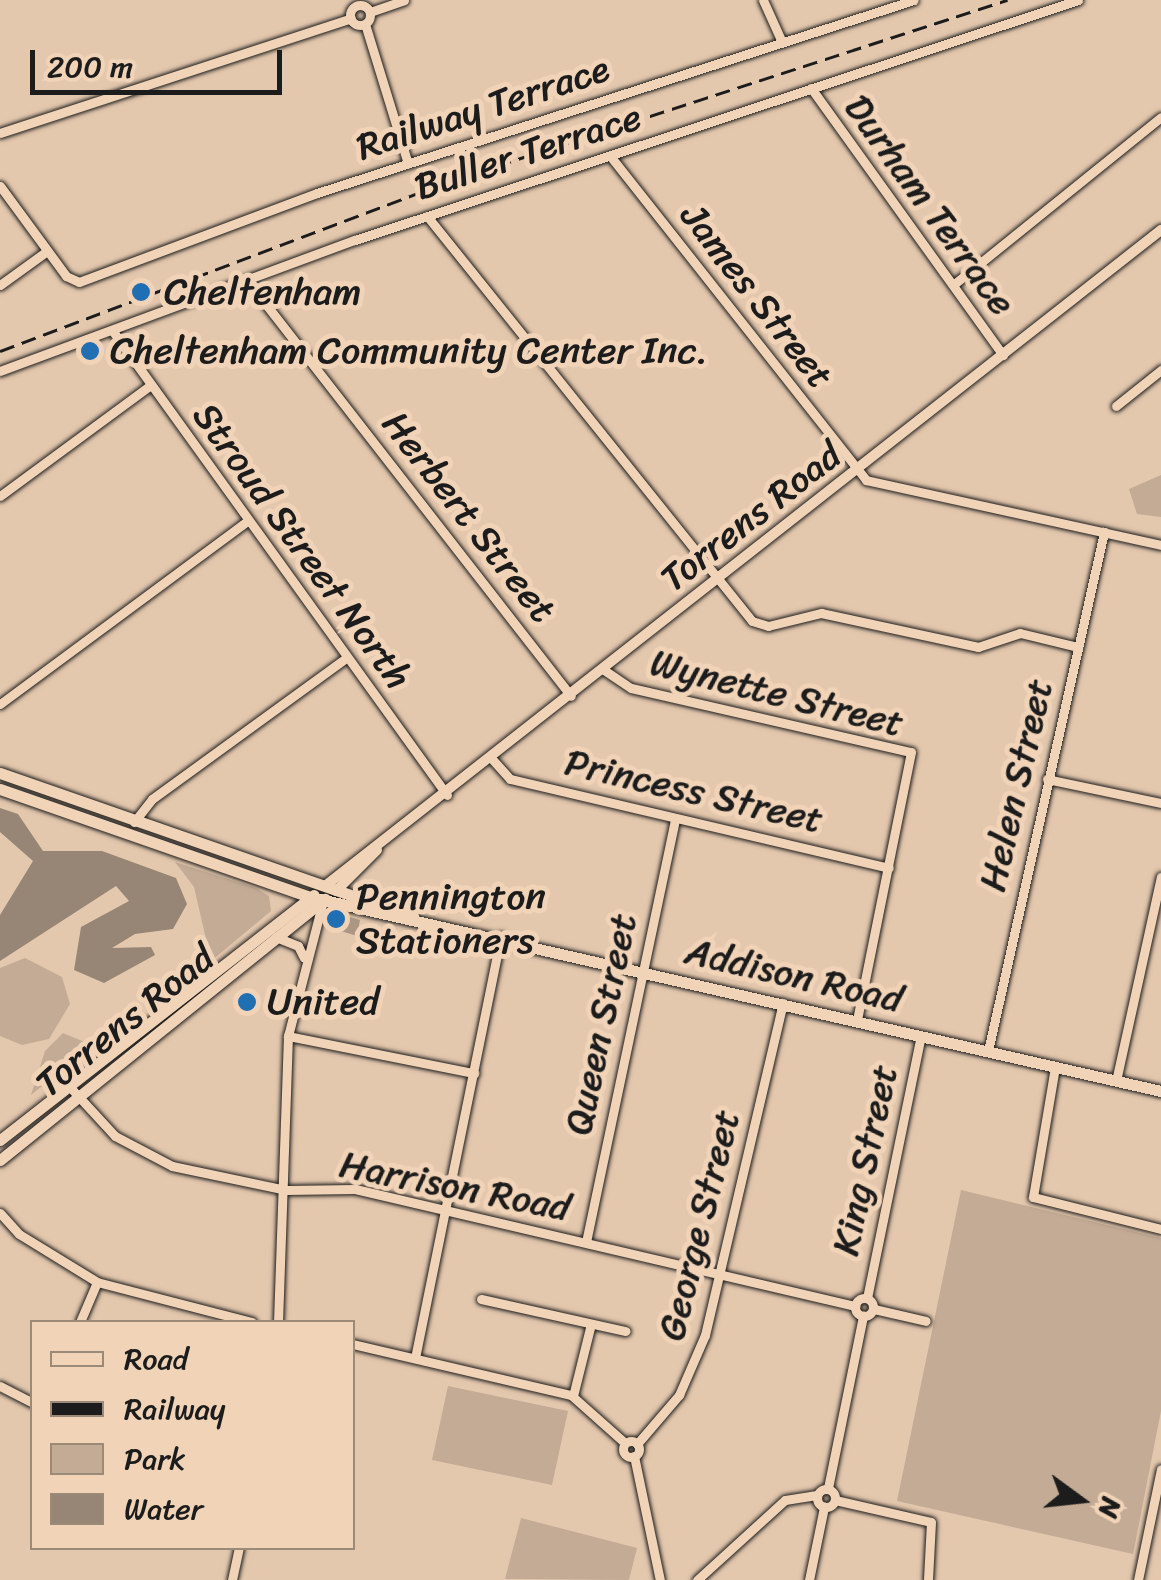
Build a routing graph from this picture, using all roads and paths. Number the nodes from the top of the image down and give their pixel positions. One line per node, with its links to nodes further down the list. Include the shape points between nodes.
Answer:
1 (404, 0): 6 (street)
2 (763, 0): 9 (street)
3 (914, 0): 9 (street, Railway Terrace)
4 (1078, 0): 10 (street, Buller Terrace)
5 (357, 2): 6 (street); 7 (street)
6 (370, 12): 8 (street)
7 (351, 18): 8 (street); 12 (street)
8 (365, 24): 14 (street)
9 (782, 42): 14 (street, Railway Terrace)
10 (811, 88): 13 (street, Buller Terrace); 21 (street, Durham Terrace)
11 (1161, 118): 21 (street)
12 (0, 132)
13 (611, 157): 16 (street, Buller Terrace); 28 (street, James Street)
14 (408, 164): 18 (street, Railway Terrace, via 75,282)
15 (0, 186): 18 (street)
16 (427, 216): 19 (street, Buller Terrace); 33 (street)
17 (1161, 230): 23 (street, Torrens Road)
18 (47, 251): 20 (street)
19 (247, 280): 22 (street, Buller Terrace); 37 (street, Herbert Street)
20 (0, 285)
21 (953, 286): 23 (street, Durham Terrace)
22 (112, 330): 25 (street, Buller Terrace); 26 (street, Stroud Street North)
23 (1004, 355): 28 (street, Torrens Road)
24 (1161, 370): 27 (street)
25 (0, 371)
26 (150, 386): 29 (street); 30 (street, Stroud Street North)
27 (1116, 406)
28 (857, 471): 31 (street, via 874,484); 33 (street, Torrens Road)
29 (0, 496)
30 (247, 521): 35 (street, Stroud Street North); 38 (street)
31 (1104, 532): 32 (street); 34 (street, Helen Street)
32 (1161, 545)
33 (718, 582): 34 (street, via 760,626 810,612 978,647 1012,634); 36 (street, Torrens Road)
34 (1078, 647): 41 (street, Helen Street)
35 (346, 658): 43 (street, Stroud Street North); 46 (street, via 152,800)
36 (604, 670): 37 (street, Torrens Road); 47 (street, Wynette Street, via 631,688 910,752)
37 (571, 696): 39 (street, Torrens Road)
38 (0, 704)
39 (492, 759): 43 (street, Torrens Road); 45 (street, Princess Street, via 510,779)
40 (0, 774): 46 (main road, Addison Road)
41 (1047, 779): 44 (street); 64 (street, Helen Street)
42 (0, 789): 49 (main road, Addison Road)
43 (447, 795): 50 (street, Torrens Road)
44 (1161, 803)
45 (675, 818): 47 (street, Princess Street); 57 (street, Queen Street)
46 (134, 822): 50 (main road, Addison Road)
47 (889, 868): 59 (street, Wynette Street)
48 (1161, 877): 67 (street)
49 (281, 886): 51 (main road, Addison Road); 53 (main road)
50 (331, 888): 51 (main road, Torrens Road); 52 (main road, Addison Road)
51 (317, 899): 52 (main road, Addison Road); 53 (main road, Torrens Road); 55 (main road, Torrens Road); 56 (street)
52 (414, 917): 54 (main road, Addison Road)
53 (283, 919): 62 (main road, Torrens Road)
54 (501, 936): 57 (main road, Addison Road); 66 (street)
55 (276, 937): 56 (street, via 298,946); 63 (main road, Torrens Road)
56 (304, 961): 61 (street)
57 (643, 970): 58 (main road, Addison Road); 77 (street, Queen Street)
58 (783, 1003): 59 (main road, Addison Road); 78 (street, George Street)
59 (856, 1020): 60 (main road, Addison Road)
60 (921, 1035): 64 (main road, Addison Road); 80 (street, King Street)
61 (288, 1036): 66 (street); 73 (street)
62 (130, 1037): 63 (main road); 68 (main road, Torrens Road)
63 (142, 1046): 70 (main road, Torrens Road)
64 (988, 1050): 65 (main road, Addison Road)
65 (1055, 1067): 67 (main road, Addison Road); 76 (street, via 1030,1191 1038,1200)
66 (474, 1073): 74 (street)
67 (1116, 1081): 69 (main road, Addison Road)
68 (68, 1085): 70 (street, Harrison Road); 71 (main road, Torrens Road)
69 (1161, 1091)
70 (79, 1098): 72 (main road, Torrens Road); 73 (street, Harrison Road, via 115,1136 152,1158)
71 (0, 1140)
72 (0, 1160)
73 (286, 1190): 74 (street, Harrison Road, via 355,1189); 87 (street)
74 (446, 1210): 77 (street, Harrison Road); 92 (street)
75 (0, 1212): 79 (street, via 19,1234)
76 (1161, 1229)
77 (586, 1242): 78 (street, Harrison Road)
78 (723, 1274): 82 (street, Harrison Road); 96 (street, George Street, via 692,1372)
79 (97, 1282): 85 (street); 86 (street)
80 (867, 1298): 82 (street); 83 (street)
81 (481, 1300): 89 (street)
82 (855, 1306): 84 (street)
83 (874, 1309): 84 (street); 88 (street)
84 (863, 1316): 98 (street)
85 (81, 1320)
86 (244, 1320)
87 (278, 1320)
88 (926, 1321)
89 (591, 1324): 90 (street); 94 (street)
90 (626, 1332)
91 (355, 1345): 92 (street)
92 (415, 1358): 94 (street)
93 (0, 1386): 95 (street)
94 (573, 1396): 96 (street)
95 (30, 1401)
96 (631, 1443): 104 (street)
97 (1161, 1469): 108 (street)
98 (828, 1488): 99 (street); 100 (street)
99 (816, 1495): 101 (street); 105 (street, via 785,1500)
100 (835, 1500): 101 (street); 107 (street, via 931,1522)
101 (824, 1507): 106 (street)
102 (238, 1550): 103 (street)
103 (232, 1580)
104 (660, 1580)
105 (697, 1580)
106 (809, 1580)
107 (928, 1580)
108 (1138, 1580)

